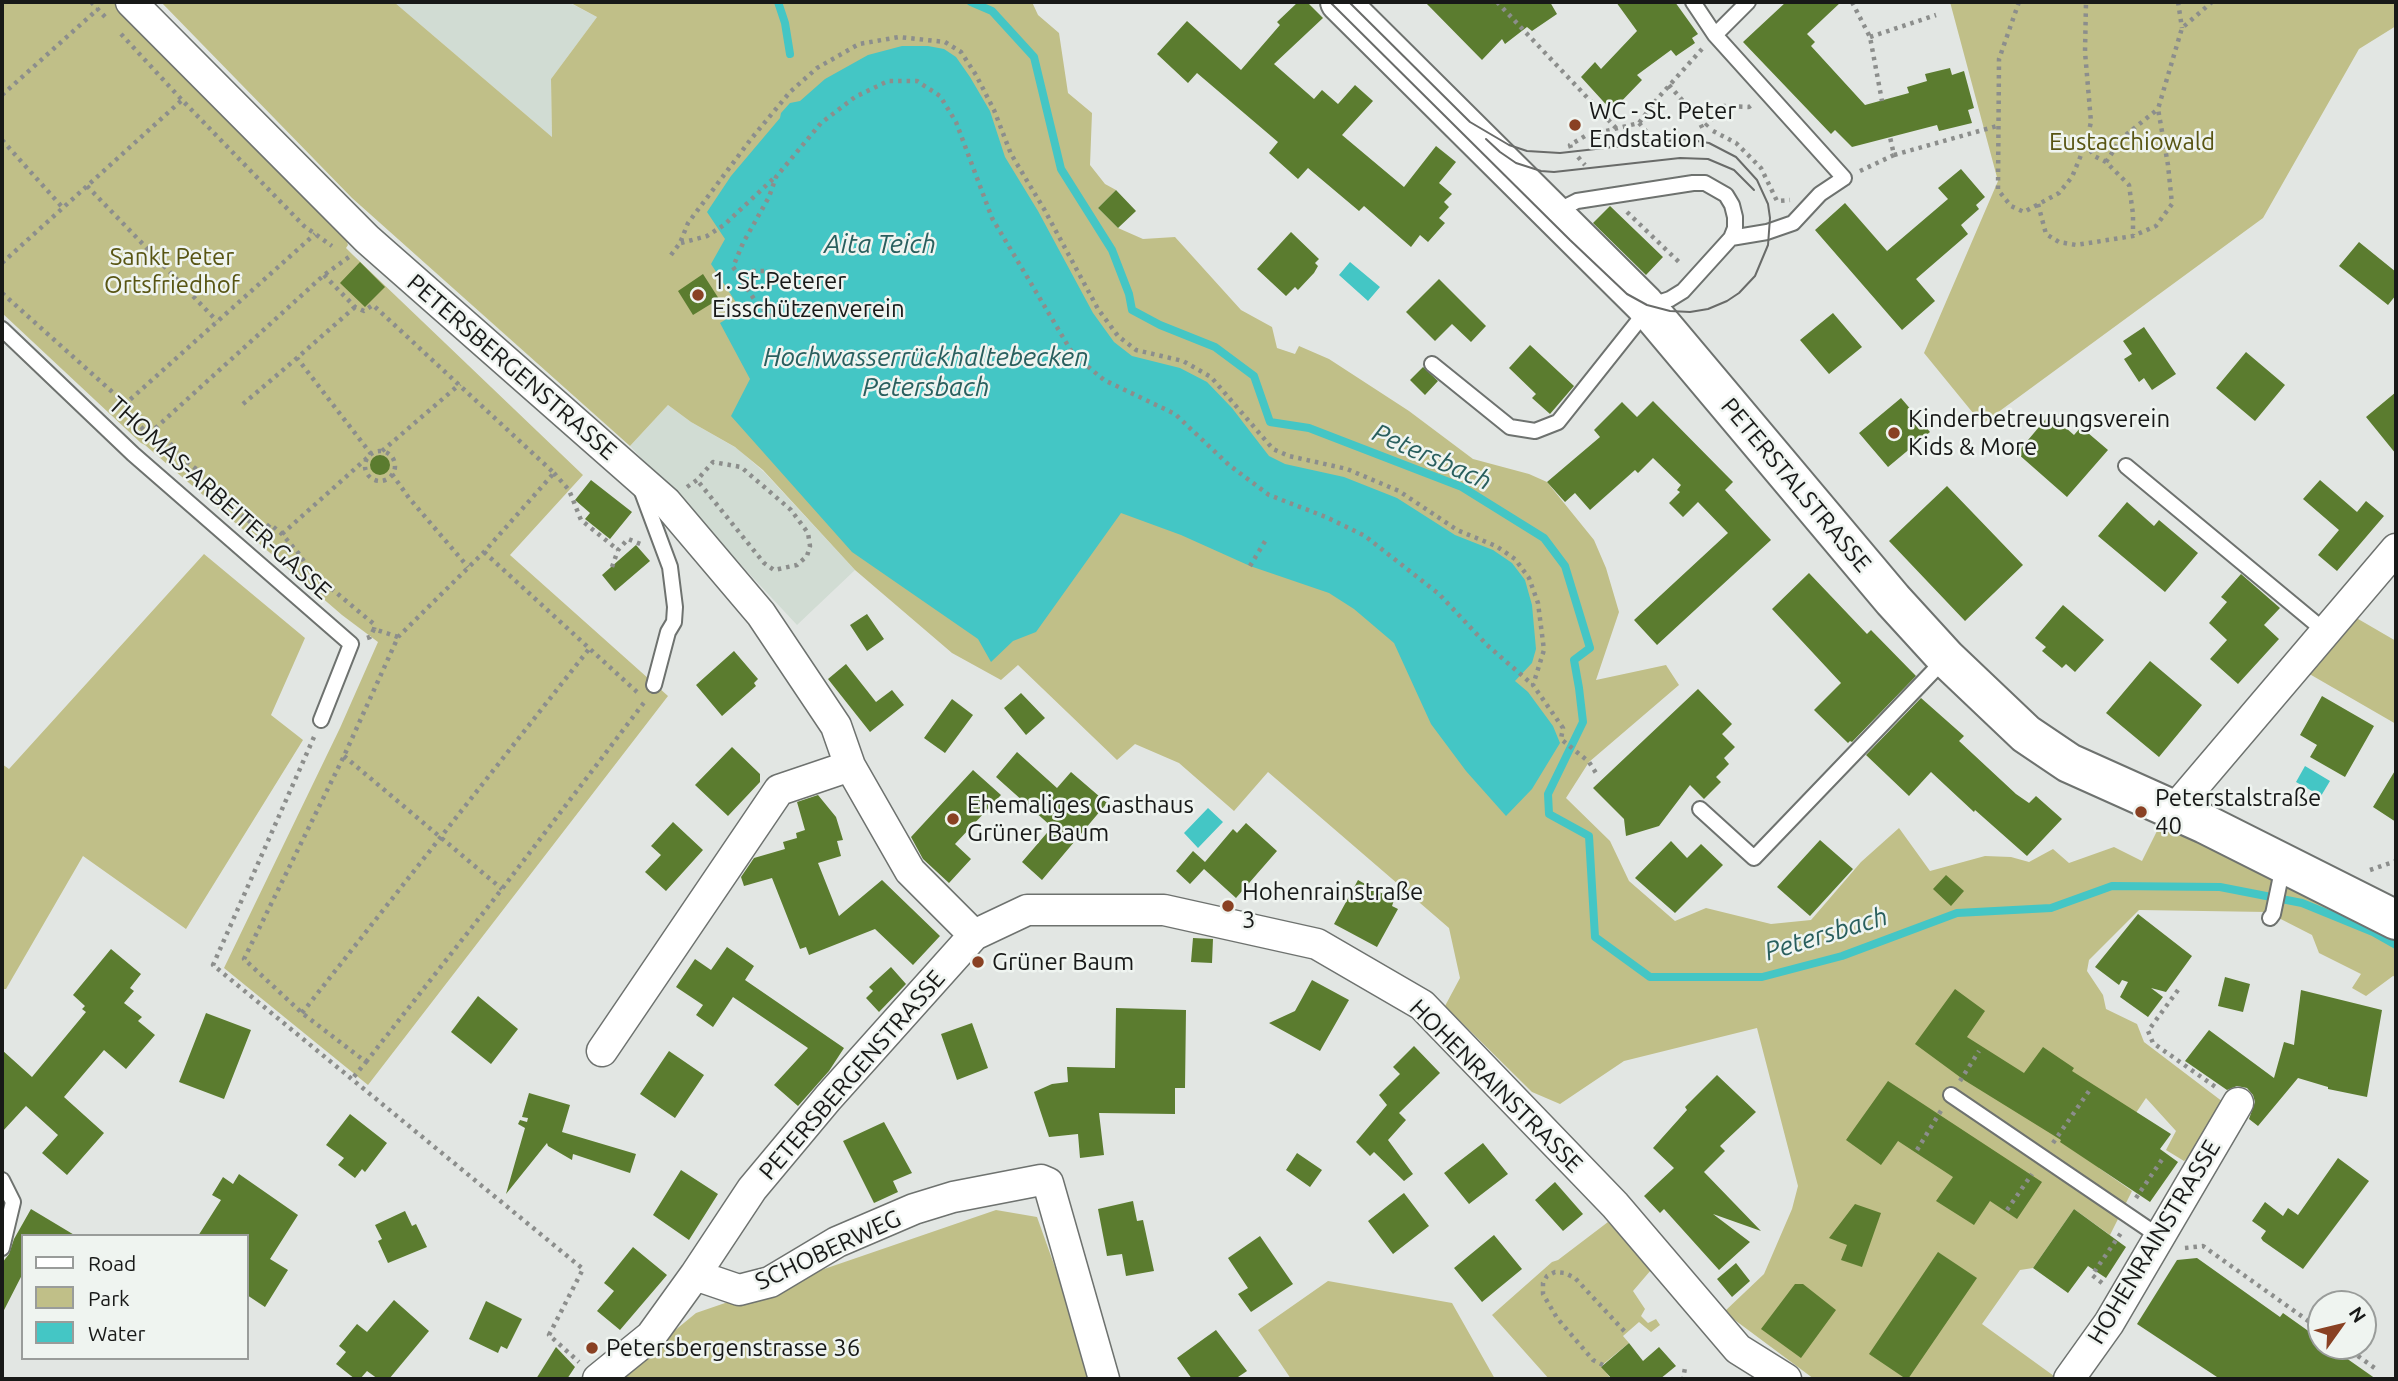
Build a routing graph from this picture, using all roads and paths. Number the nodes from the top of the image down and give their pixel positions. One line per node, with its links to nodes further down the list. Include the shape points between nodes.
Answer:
1 (91, 2): 12 (path)
2 (131, 2): 72 (street, PETERSBERGENSTRASSE, via 367,239)
3 (1340, 2): 43 (street, PETERSTALSTRASSE)
4 (1497, 2): 25 (path)
5 (1693, 2): 15 (lane)
6 (1748, 2): 15 (lane)
7 (1852, 2): 16 (path)
8 (2019, 2): 24 (path, via 1999,59)
9 (2085, 2): 30 (path, via 2091,122)
10 (2178, 2): 14 (path)
11 (2211, 2): 14 (path)
12 (98, 9): 19 (path); 20 (path)
13 (1936, 15): 16 (path)
14 (2182, 28): 22 (path)
15 (1715, 35): 17 (path); 18 (lane)
16 (1870, 37): 21 (path)
17 (1670, 85): 18 (path, via 1703,129 1724,106 1749,107); 23 (path)
18 (1766, 92): 37 (lane)
19 (2, 95)
20 (182, 100): 38 (path); 44 (path)
21 (1882, 100)
22 (2158, 109): 34 (path, via 2122,138); 45 (path, via 2172,204 2156,226)
23 (1639, 123): 25 (path); 26 (path)
24 (1997, 126): 32 (path); 40 (path, via 1998,190 2011,206 2024,212)
25 (1616, 128): 31 (path, via 1585,136)
26 (1646, 131)
27 (1713, 131): 39 (path, via 1736,143 1761,168 1777,201)
28 (1890, 137): 32 (path)
29 (2, 140): 41 (path)
30 (2085, 144): 34 (path); 40 (path, via 2072,177 2059,194)
31 (1571, 148)
32 (1894, 155): 37 (path)
33 (1578, 157): 35 (path)
34 (2106, 162): 45 (path, via 2129,185)
35 (1585, 166)
36 (776, 177): 47 (path, via 724,225 707,236); 57 (path, via 733,267 755,302); 89 (path, via 821,123 855,97 888,81 916,81 940,96 956,122 992,218 1073,354 1104,380 1175,414 1269,495 1365,536 1439,594)
37 (1844, 178): 39 (lane)
38 (87, 186): 41 (path); 58 (path)
39 (1811, 203): 46 (lane, via 1793,223)
40 (2038, 204): 45 (path, via 2046,234 2059,242 2076,245)
41 (63, 208): 49 (path)
42 (1623, 208): 50 (path)
43 (1554, 213): 46 (lane, via 1577,201 1705,183 1726,195 1732,205); 55 (street, PETERSTALSTRASSE)
44 (315, 234): 53 (path, via 345,259); 58 (path)
45 (2133, 236)
46 (1731, 238): 55 (lane, via 1683,291 1658,303)
47 (680, 243): 48 (path); 89 (path, via 688,223 751,139 817,68 859,44 899,37 945,42 961,52 976,75 1011,154 1098,309 1118,336 1136,350 1183,361 1211,377 1273,449 1348,469 1399,491 1457,530 1515,559 1530,578 1538,603 1544,650)
48 (671, 255)
49 (2, 263)
50 (1681, 264)
51 (752, 271): 52 (path)
52 (765, 271)
53 (324, 275): 56 (path); 65 (path)
54 (2, 293): 64 (path)
55 (1636, 297): 61 (lane, via 1558,422 1535,431 1510,427); 87 (street, PETERSTALSTRASSE)
56 (355, 307): 60 (path); 62 (path, via 364,311 373,305)
57 (771, 317)
58 (217, 321): 64 (path)
59 (2, 329): 85 (lane, THOMAS-ARBEITER-GASSE, via 133,454)
60 (297, 358): 63 (path); 68 (path)
61 (1432, 364)
62 (460, 384): 67 (path); 71 (path)
63 (243, 404)
64 (124, 405): 65 (path)
65 (149, 435): 66 (path); 75 (path, via 170,443 263,532 270,524)
66 (141, 443)
67 (382, 451): 68 (path); 70 (path, via 394,460)
68 (369, 456): 70 (path, via 365,468 370,477 379,481); 75 (path)
69 (2126, 466): 83 (lane)
70 (392, 474): 81 (path)
71 (554, 474): 78 (path); 80 (path, via 569,490 581,520 618,550)
72 (636, 476): 74 (street, PETERSBERGENSTRASSE); 88 (lane, via 674,589 674,622)
73 (697, 480): 73 (path, via 713,462 741,467 791,510 808,533 807,556 797,565 774,570); 74 (path)
74 (666, 502): 92 (street, PETERSBERGENSTRASSE, via 761,614 836,726)
75 (282, 534): 82 (path, via 309,570 375,625)
76 (1267, 537): 79 (path)
77 (2396, 549): 83 (street)
78 (484, 552): 81 (path); 86 (path)
79 (1250, 566)
80 (612, 567)
81 (468, 568): 84 (path)
82 (374, 629): 84 (path); 85 (path, via 370,637)
83 (2326, 632): 95 (street)
84 (398, 637): 91 (path)
85 (351, 644): 90 (lane)
86 (589, 649): 96 (path); 98 (path, via 646,700)
87 (1946, 658): 94 (lane, via 1754,858); 95 (street, PETERSTALSTRASSE, via 2026,734 2069,763)
88 (654, 685)
89 (1533, 685): 93 (path, via 1563,728 1561,739)
90 (321, 720): 106 (path, via 213,965)
91 (344, 756): 96 (path); 103 (path, via 244,959)
92 (850, 766): 101 (street, PETERSBERGENSTRASSE, via 910,871); 104 (street, via 779,790)
93 (1596, 773)
94 (1700, 809)
95 (2174, 810): 97 (street, PETERSTALSTRASSE)
96 (442, 837): 98 (path); 103 (path)
97 (2282, 872): 99 (lane); 100 (street, PETERSTALSTRASSE)
98 (502, 889): 105 (path)
99 (2270, 918)
100 (2396, 920)
101 (974, 934): 112 (street, PETERSBERGENSTRASSE, via 752,1189); 122 (street, HOHENRAINSTRASSE, via 1027,910 1164,910 1317,944 1422,1005 1615,1205 1738,1349)
102 (2178, 990): 108 (path, via 2148,1031 2153,1043)
103 (302, 1013): 105 (path)
104 (602, 1051)
105 (366, 1062): 106 (path)
106 (352, 1079): 119 (path, via 583,1269 550,1335)
107 (1951, 1095): 110 (lane)
108 (2238, 1103): 110 (street, HOHENRAINSTRASSE)
109 (2, 1180): 111 (lane, via 13,1202)
110 (2160, 1237): 113 (path, via 2177,1249 2203,1246); 123 (street, HOHENRAINSTRASSE)
111 (2, 1248)
112 (695, 1275): 119 (street, PETERSBERGENSTRASSE, via 651,1336); 120 (street, SCHOBERWEG, via 739,1290 770,1282 837,1242 914,1209 1041,1180 1048,1183)
113 (2307, 1320)
114 (1626, 1333): 116 (path, via 1575,1278 1555,1272 1547,1276 1543,1294 1556,1318 1593,1360)
115 (2363, 1360): 118 (path)
116 (1603, 1365)
117 (1685, 1368): 121 (path)
118 (2376, 1369)
119 (588, 1370)
120 (1104, 1379)
121 (1681, 1379)
122 (1786, 1379)
123 (2069, 1379)

